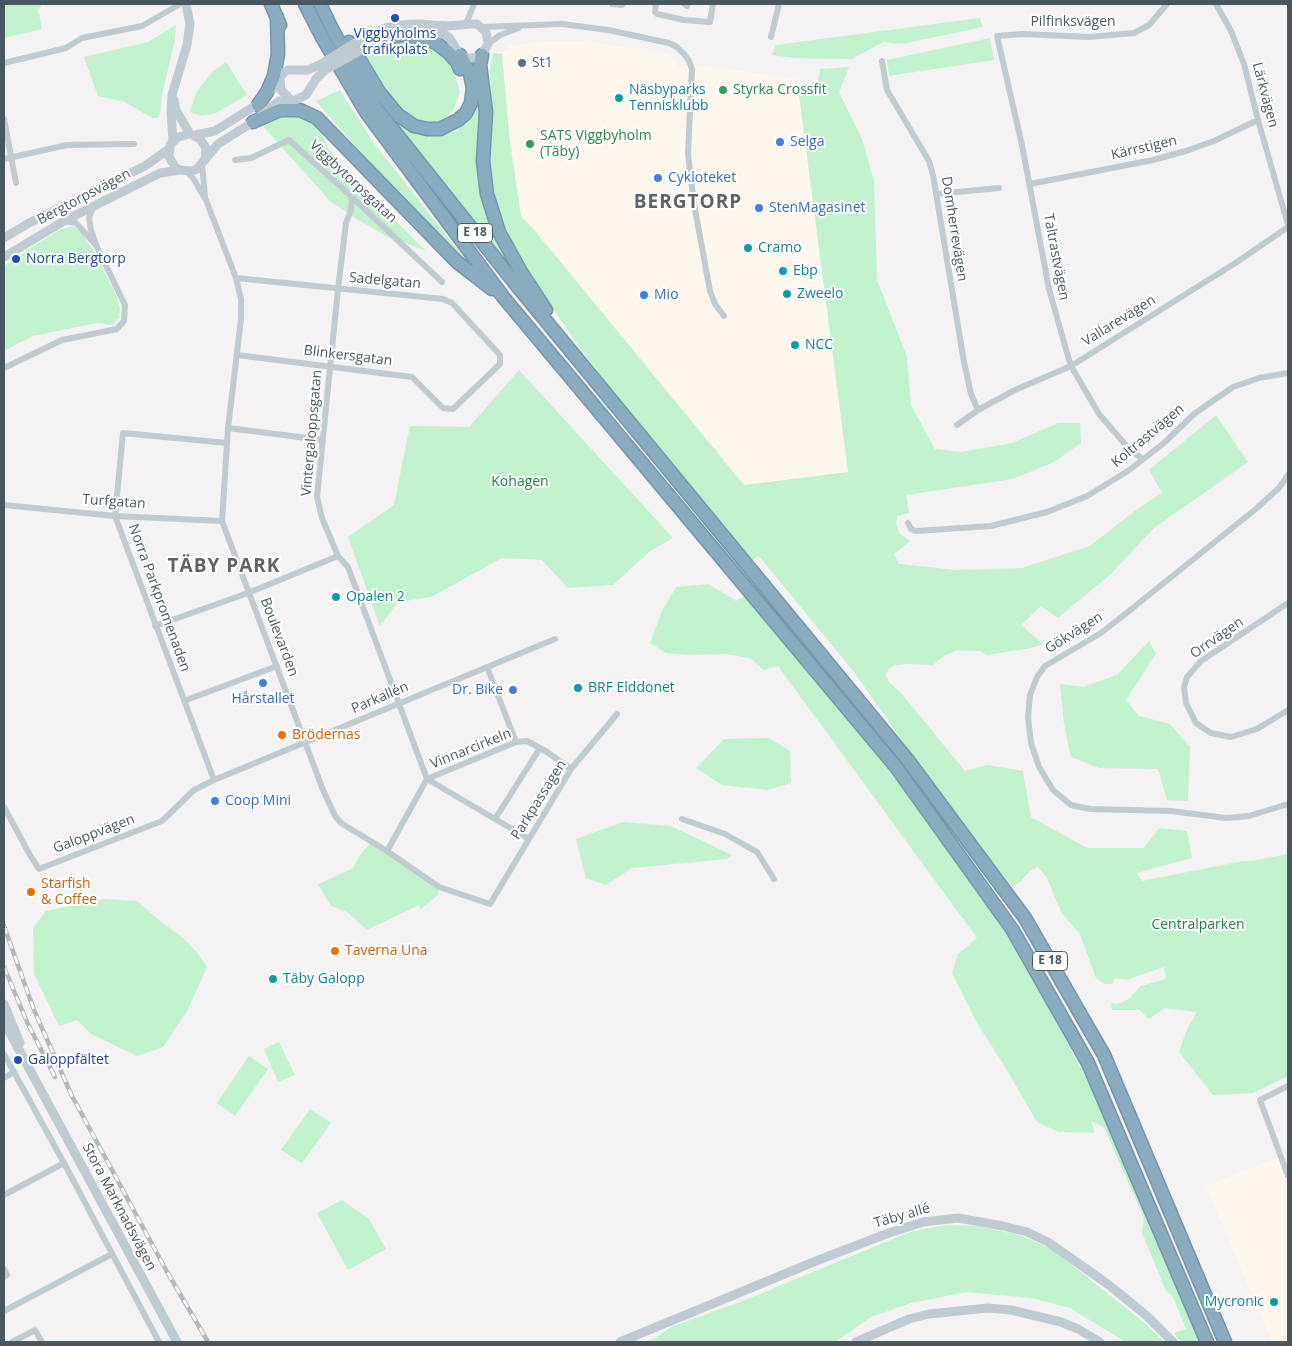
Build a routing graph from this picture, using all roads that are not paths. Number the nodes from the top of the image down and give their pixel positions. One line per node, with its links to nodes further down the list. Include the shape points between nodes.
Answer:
1 (180, 4): 26 (street, via 142,26 82,38 66,48)
2 (186, 4): 29 (street, via 190,24 187,45)
3 (271, 4): 15 (highway)
4 (305, 4): 60 (highway, E 18, via 366,112)
5 (320, 4): 73 (highway, E 18, via 376,107)
6 (326, 4): 35 (highway, via 379,92 398,114 414,126 440,129)
7 (474, 4): 16 (street)
8 (612, 4): 9 (street)
9 (622, 4)
10 (656, 4): 11 (street, via 657,14 710,22)
11 (713, 4)
12 (779, 4): 21 (street)
13 (1167, 4): 19 (street, Pilfinksvägen, via 1150,25 1134,33 1089,37)
14 (1216, 4): 33 (street, Lärkvägen, via 1247,74)
15 (277, 17): 28 (highway, via 285,54); 31 (highway, via 278,54 274,76)
16 (466, 24): 18 (street, via 477,24); 22 (street, Bergtorpsvägen, via 400,25 385,28); 23 (street, via 456,32 454,40)
17 (525, 26): 18 (street); 24 (street, via 500,35); 61 (street, via 562,24 669,43 689,61 692,69 688,154 694,204 710,291)
18 (482, 28): 24 (street, via 486,32)
19 (997, 36): 46 (street, Taltrastvägen)
20 (388, 37): 22 (street, Bergtorpsvägen); 23 (street, Bergtorpsvägen, via 408,32 438,33 449,37); 35 (highway, via 422,37 436,43 456,62 464,76 466,95 459,117)
21 (771, 37)
22 (360, 45): 27 (street, Bergtorpsvägen, bridge)
23 (458, 50): 24 (street, via 471,59); 35 (highway, via 472,80 471,103 466,113)
24 (485, 50): 73 (highway, via 480,65 486,112 484,161 487,194 499,232 549,316)
25 (882, 62): 48 (street, Domherrevägen, via 887,90 929,161)
26 (4, 63)
27 (323, 67): 28 (street, Bergtorpsvägen, via 288,70); 30 (street, Bergtorpsvägen, via 306,95)
28 (282, 75): 30 (street, via 281,90); 31 (street, Bergtorpsvägen)
29 (172, 95): 36 (street, via 176,110); 38 (street)
30 (293, 100): 34 (street, Bergtorpsvägen, via 279,101); 43 (highway, via 319,114)
31 (258, 104): 36 (street, Bergtorpsvägen, via 215,131)
32 (4, 119): 39 (street)
33 (1258, 120): 46 (street, Kärrstigen, via 1186,151); 53 (street, Lärkvägen)
34 (253, 122): 42 (street, Bergtorpsvägen, via 218,144); 43 (highway, via 280,110 300,110 316,118)
35 (447, 126)
36 (193, 135): 38 (street, Bergtorpsvägen, via 178,136); 42 (street, via 206,148)
37 (134, 144): 39 (street, via 68,146)
38 (171, 145): 44 (street, via 169,157); 54 (street, Bergtorpsvägen, via 145,166)
39 (11, 158): 40 (street); 45 (street)
40 (4, 159)
41 (235, 160): 49 (street, Viggbytorpsgatan, via 251,158 288,140)
42 (203, 162): 44 (street, Bergtorpsvägen, via 197,169); 50 (street, Boulevarden)
43 (364, 166): 60 (highway, via 456,262)
44 (183, 171): 50 (street, Boulevarden, via 193,178); 51 (street, Bergtorpsvägen, via 160,173)
45 (16, 183)
46 (1030, 184): 64 (street, Taltrastvägen, via 1049,290)
47 (999, 188): 48 (street)
48 (936, 194): 68 (street, Domherrevägen, via 964,362)
49 (352, 197): 58 (street, Viggbytorpsgatan); 59 (street, Vintergaloppsgatan)
50 (206, 200): 57 (street, Boulevarden)
51 (94, 206): 52 (street, Bergtorpsvägen); 55 (street, via 89,218)
52 (64, 220): 55 (street, via 76,223); 56 (street, Bergtorpsvägen)
53 (1288, 226): 64 (street, Vallarevägen, via 1237,262)
54 (4, 238)
55 (97, 247): 65 (street, via 125,305 124,322 117,329 62,340)
56 (4, 257)
57 (236, 278): 59 (street, Sadelgatan); 62 (street, Boulevarden, via 241,299)
58 (442, 282)
59 (338, 289): 63 (street, Vintergaloppsgatan); 67 (street, Sadelgatan, via 443,298 452,303 500,355 500,364 453,409)
60 (504, 298): 127 (highway, E 18, via 896,766 1012,929 1088,1063)
61 (724, 316)
62 (237, 354): 63 (street, Blinkersgatan); 70 (street, Boulevarden)
63 (330, 366): 67 (street, Blinkersgatan, via 412,377); 71 (street, Vintergaloppsgatan)
64 (1071, 366): 68 (street, Vallarevägen); 74 (street, Taltrastvägen, via 1108,427)
65 (4, 368)
66 (1288, 373): 74 (street, Koltrastvägen, via 1233,387 1194,414)
67 (443, 408)
68 (978, 410): 69 (street, Vallarevägen)
69 (957, 425)
70 (228, 428): 71 (street); 72 (street, Boulevarden)
71 (323, 440): 80 (street, Vintergaloppsgatan, via 317,497)
72 (227, 443): 77 (street, Norra Parkpromenaden, via 123,433); 78 (street, Boulevarden)
73 (649, 448): 128 (highway, E 18, via 907,758 1026,918 1104,1055)
74 (1143, 460): 79 (street, Koltrastvägen, via 1087,496 1048,512 991,526 916,531)
75 (1288, 475): 97 (street, Gökvägen, via 1257,508 1124,615 1044,666 1030,695 1028,717 1031,743 1039,767 1053,790 1071,805 1226,818 1249,816)
76 (4, 505): 77 (street, Turfgatan)
77 (115, 516): 78 (street, Turfgatan); 83 (street, Norra Parkpromenaden)
78 (222, 520): 81 (street, Boulevarden)
79 (908, 523)
80 (338, 556): 81 (street); 88 (street, Vintergaloppsgatan, via 348,567)
81 (248, 592): 83 (street); 85 (street, Boulevarden)
82 (1288, 603): 89 (street, Orrvägen, via 1201,661 1184,687 1186,703 1196,723 1212,733 1231,737 1257,729)
83 (155, 626): 87 (street, Norra Parkpromenaden)
84 (555, 639): 86 (street, Parkallén)
85 (277, 666): 87 (street); 92 (street, Boulevarden)
86 (486, 667): 88 (street, Parkallén); 91 (street)
87 (184, 701): 96 (street, Norra Parkpromenaden)
88 (400, 704): 92 (street, Parkallén); 95 (street, Vintergaloppsgatan)
89 (1288, 710)
90 (617, 714): 94 (street, Parkpassagen)
91 (516, 742): 93 (street, Vinnarcirkeln, via 528,741); 95 (street, Vinnarcirkeln)
92 (306, 743): 96 (street, Parkallén); 102 (street, Boulevarden, via 334,816)
93 (540, 748): 94 (street, Vinnarcirkeln); 99 (street)
94 (571, 769): 101 (street, Parkpassagen)
95 (427, 779): 99 (street, Vinnarcirkeln); 102 (street)
96 (214, 780): 98 (street, Galoppvägen, via 194,790 162,821 39,869)
97 (1288, 804)
98 (4, 807)
99 (496, 819): 101 (street, Vinnarcirkeln)
100 (682, 819): 103 (street, via 725,834 757,852)
101 (529, 839): 104 (street, Parkpassagen)
102 (387, 851): 104 (street, Boulevarden, via 439,887)
103 (774, 879)
104 (490, 904)
105 (4, 1004): 110 (street, Stora Marknadsvägen)
106 (4, 1022): 110 (street, Stora Marknadsvägen)
107 (4, 1054): 108 (street)
108 (14, 1072): 109 (street); 112 (street)
109 (4, 1078)
110 (38, 1084): 122 (street, Stora Marknadsvägen)
111 (1288, 1086): 113 (street, via 1260,1100)
112 (64, 1163): 114 (street); 115 (street)
113 (1288, 1176)
114 (4, 1195)
115 (112, 1254): 118 (street); 121 (street)
116 (4, 1269): 117 (street, via 7,1275)
117 (4, 1277)
118 (4, 1311)
119 (12, 1342): 120 (street, via 36,1330)
120 (42, 1342)
121 (159, 1342)
122 (177, 1342)
123 (620, 1342): 126 (street, Täby allé, via 886,1234 923,1222 958,1218 1027,1232 1048,1242 1109,1285)
124 (856, 1342): 125 (street, via 909,1319 988,1308 1061,1322)
125 (1100, 1342)
126 (1173, 1342)
127 (1207, 1342)
128 (1225, 1342)

